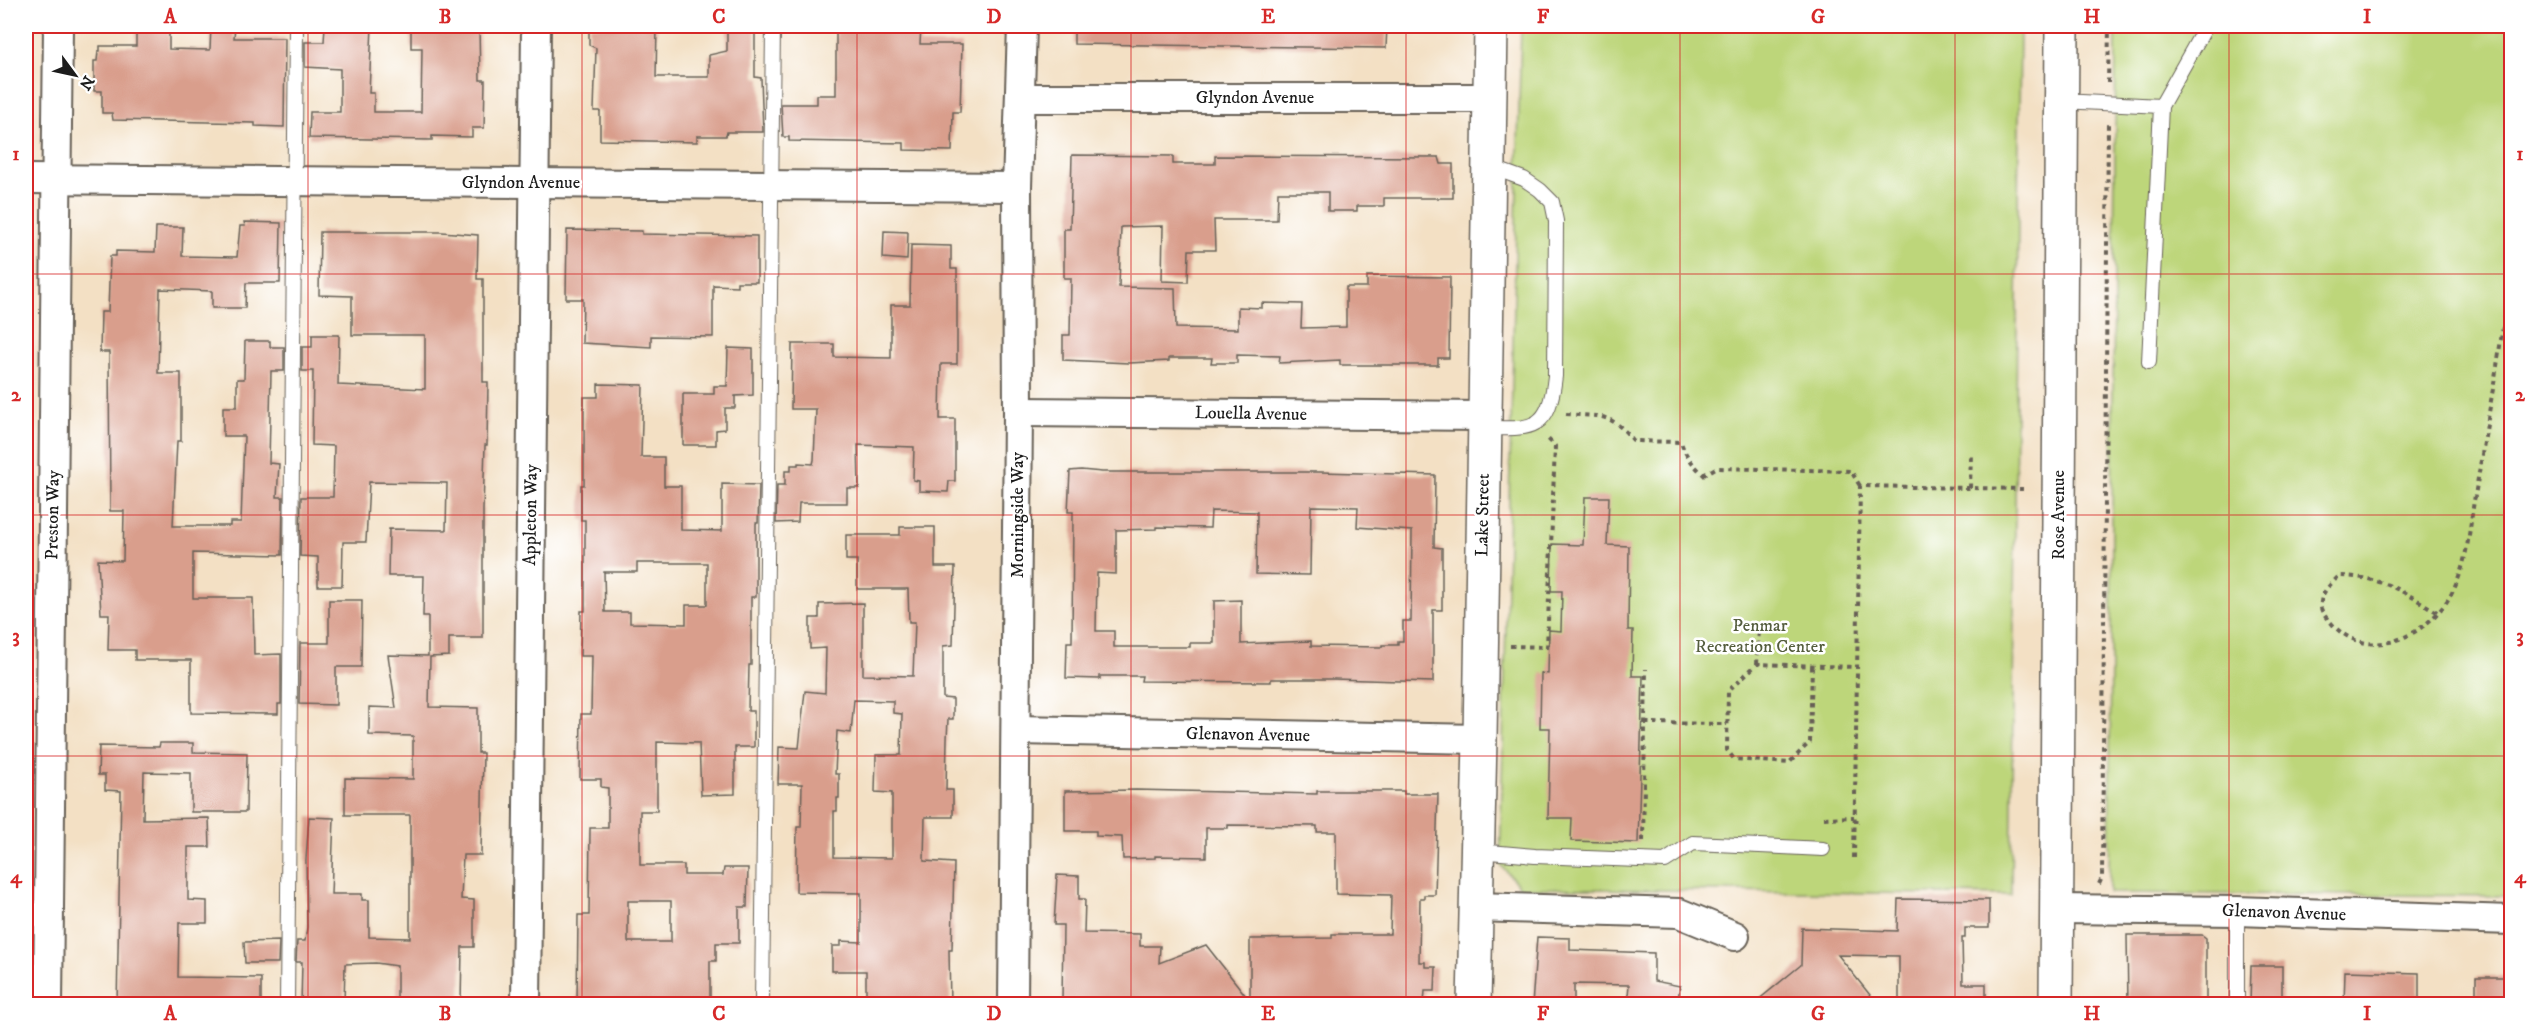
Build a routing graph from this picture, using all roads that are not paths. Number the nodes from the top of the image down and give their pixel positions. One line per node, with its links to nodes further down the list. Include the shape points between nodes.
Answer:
1 (58, 26): 15 (street, Preston Way)
2 (296, 26): 16 (lane)
3 (536, 26): 17 (street, Appleton Way)
4 (773, 26): 18 (lane)
5 (1022, 26): 9 (street, Morningside Way)
6 (1491, 26): 10 (street, Lake Street)
7 (2062, 26): 11 (street, Rose Avenue)
8 (2206, 26): 12 (lane)
9 (1021, 98): 10 (street, Glyndon Avenue); 19 (street, Morningside Way)
10 (1489, 98): 13 (street, Lake Street)
11 (2062, 101): 12 (lane); 28 (street, Rose Avenue)
12 (2161, 106): 20 (lane)
13 (1488, 166): 22 (street, Lake Street); 22 (lane, via 1524,179 1552,202 1556,221 1555,376 1552,399 1542,419 1531,427)
14 (26, 179): 15 (street, Glyndon Avenue)
15 (56, 179): 16 (street, Glyndon Avenue); 32 (street, Preston Way)
16 (294, 181): 17 (street, Glyndon Avenue); 33 (lane)
17 (534, 183): 18 (street, Glyndon Avenue); 34 (street, Appleton Way)
18 (771, 185): 19 (street, Glyndon Avenue); 35 (lane)
19 (1017, 187): 21 (street, Morningside Way)
20 (2149, 362)
21 (1018, 412): 22 (street, Louella Avenue); 23 (street, Morningside Way)
22 (1484, 422): 24 (street, Lake Street)
23 (1016, 730): 24 (street, Glenavon Avenue); 36 (street, Morningside Way)
24 (1480, 740): 26 (street, Lake Street)
25 (1822, 849): 26 (lane, via 1693,843 1665,861)
26 (1478, 851): 27 (street, Lake Street)
27 (1476, 907): 31 (street, via 1679,913); 37 (street, Lake Street)
28 (2057, 909): 29 (street, Glenavon Avenue); 38 (street, Rose Avenue)
29 (2237, 911): 30 (street, Glenavon Avenue); 39 (lane)
30 (2511, 920)
31 (1735, 936)
32 (48, 1005)
33 (287, 1005)
34 (525, 1005)
35 (762, 1005)
36 (1012, 1005)
37 (1474, 1005)
38 (2056, 1005)
39 (2237, 1005)

